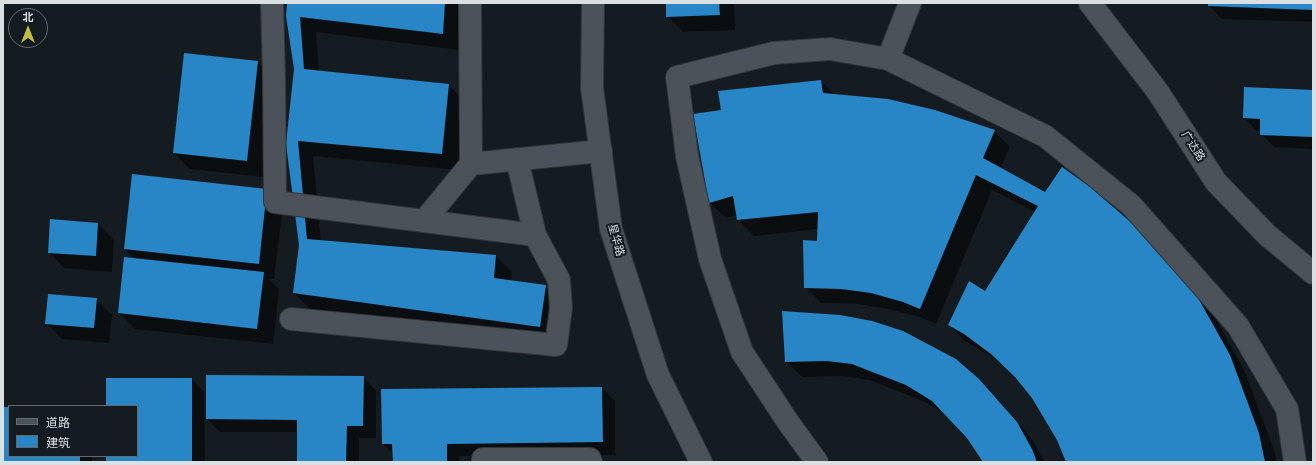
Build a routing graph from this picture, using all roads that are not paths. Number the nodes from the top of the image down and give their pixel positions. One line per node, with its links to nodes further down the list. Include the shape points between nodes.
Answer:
1 (272, 3): 10 (street, via 275,202)
2 (470, 3): 9 (street)
3 (593, 3): 7 (street, 星华路, via 592,88)
4 (910, 3): 6 (street)
5 (1090, 3): 12 (street, 广达路, via 1158,92 1216,182 1267,235)
6 (888, 59): 17 (street, via 830,49 774,52 677,76 687,156 710,259 742,352); 18 (street, via 1046,136 1131,204 1238,326 1287,409)
7 (601, 151): 8 (street); 16 (street, 星华路, via 611,229 658,376)
8 (517, 159): 9 (street); 11 (street)
9 (471, 164): 10 (street)
10 (424, 221): 11 (street)
11 (535, 235): 13 (street, via 559,280 561,308 556,345)
12 (1313, 273)
13 (291, 319)
14 (483, 462): 15 (street, via 483,459 590,459)
15 (592, 462)
16 (701, 462)
17 (817, 462)
18 (1295, 462)

